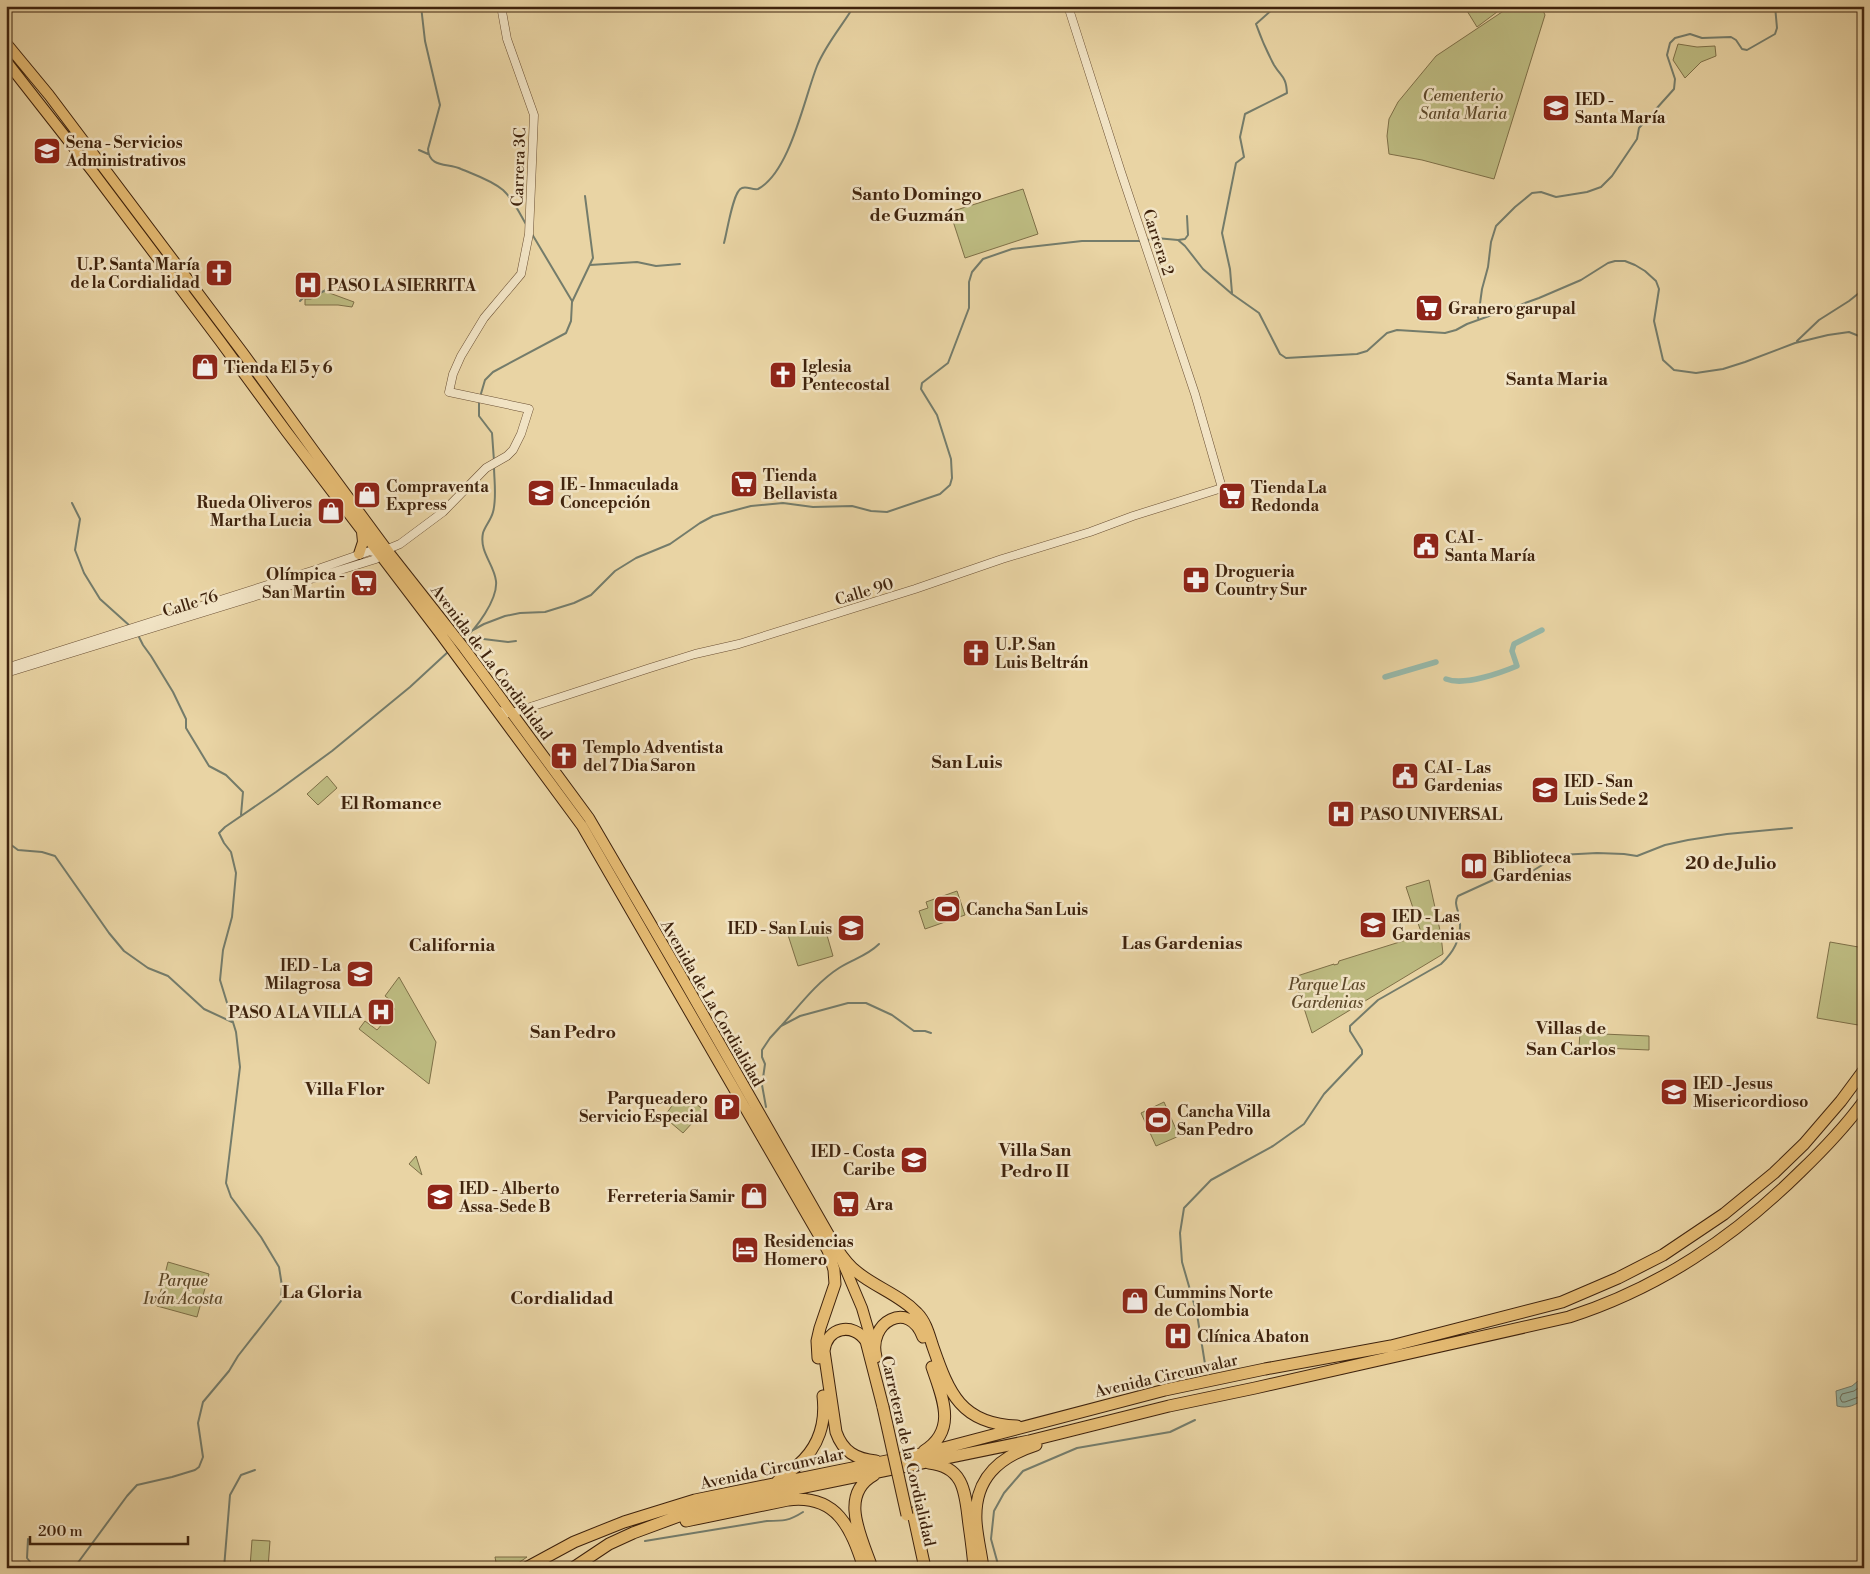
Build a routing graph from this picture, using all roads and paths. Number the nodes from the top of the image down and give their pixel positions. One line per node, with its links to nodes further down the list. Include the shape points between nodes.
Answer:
1 (501, 6): 5 (street, Carrera 3C, via 507,39 534,115 529,234 522,274 484,318 461,356 449,392 529,409)
2 (1068, 6): 6 (street, Carrera 2, via 1195,394)
3 (6, 43): 8 (main road, Avenida de La Cordialidad, via 49,95 243,353)
4 (6, 61): 7 (main road, Avenida de La Cordialidad)
5 (513, 450): 8 (street, Calle 76, via 486,468 444,512 400,544)
6 (1222, 488): 14 (street, Calle 90, via 915,589 739,644 695,654)
7 (362, 532): 8 (main road, Avenida de La Cordialidad); 9 (main road)
8 (383, 552): 9 (street, Calle 76); 10 (main road, Avenida de La Cordialidad); 12 (street, Calle 76, via 376,559 322,577)
9 (359, 554): 11 (street, Calle 76)
10 (459, 651): 13 (main road, Avenida de La Cordialidad); 14 (main road, Avenida de La Cordialidad)
11 (6, 668)
12 (6, 674)
13 (497, 710): 14 (street); 17 (main road, Avenida de La Cordialidad, via 601,856 767,1148)
14 (512, 713): 17 (main road, Avenida de La Cordialidad, via 595,828)
15 (1864, 1070): 20 (highway, Avenida Circunvalar, via 1804,1144 1724,1214 1663,1256 1562,1302 1391,1346 1165,1390)
16 (1864, 1101): 19 (highway, Avenida Circunvalar, via 1851,1119 1772,1200 1705,1252 1600,1307 1567,1318)
17 (833, 1251): 18 (main road, Avenida de La Cordialidad); 20 (highway, via 920,1316 945,1381 962,1406 995,1424); 23 (highway, via 835,1284 817,1344 823,1422 808,1454)
18 (870, 1345): 21 (highway, via 884,1323 893,1319 911,1320 922,1335 944,1404 945,1417 940,1436); 22 (highway, via 859,1333 848,1329 833,1334 825,1343 824,1355 835,1428 841,1444 849,1453); 26 (highway, Carretera de la Cordialidad)
19 (1169, 1406): 21 (highway, Avenida Circunvalar, via 1029,1441); 35 (highway, via 1137,1422 1035,1446 1000,1462 985,1478 977,1501 976,1521)
20 (1028, 1427): 21 (highway, Avenida Circunvalar)
21 (920, 1458): 22 (highway, Avenida Circunvalar); 34 (highway, via 943,1466 961,1482 966,1496)
22 (886, 1466): 23 (highway, Avenida Circunvalar); 31 (highway, via 865,1481 855,1499 855,1515)
23 (780, 1487): 24 (highway, Avenida Circunvalar); 25 (highway); 28 (highway, Avenida Circunvalar, via 695,1500 648,1513 574,1542)
24 (733, 1501): 25 (highway); 27 (highway, Avenida Circunvalar, via 654,1524 609,1544)
25 (759, 1505): 27 (highway, via 671,1525 598,1559); 30 (highway, via 799,1499 823,1504 837,1514 850,1530)
26 (910, 1514): 32 (highway, Carretera de la Cordialidad); 33 (highway, Carretera de la Cordialidad)
27 (585, 1560): 29 (highway, Avenida Circunvalar)
28 (526, 1568)
29 (573, 1568)
30 (864, 1568)
31 (872, 1568)
32 (920, 1568)
33 (925, 1568)
34 (974, 1568)
35 (983, 1568)

